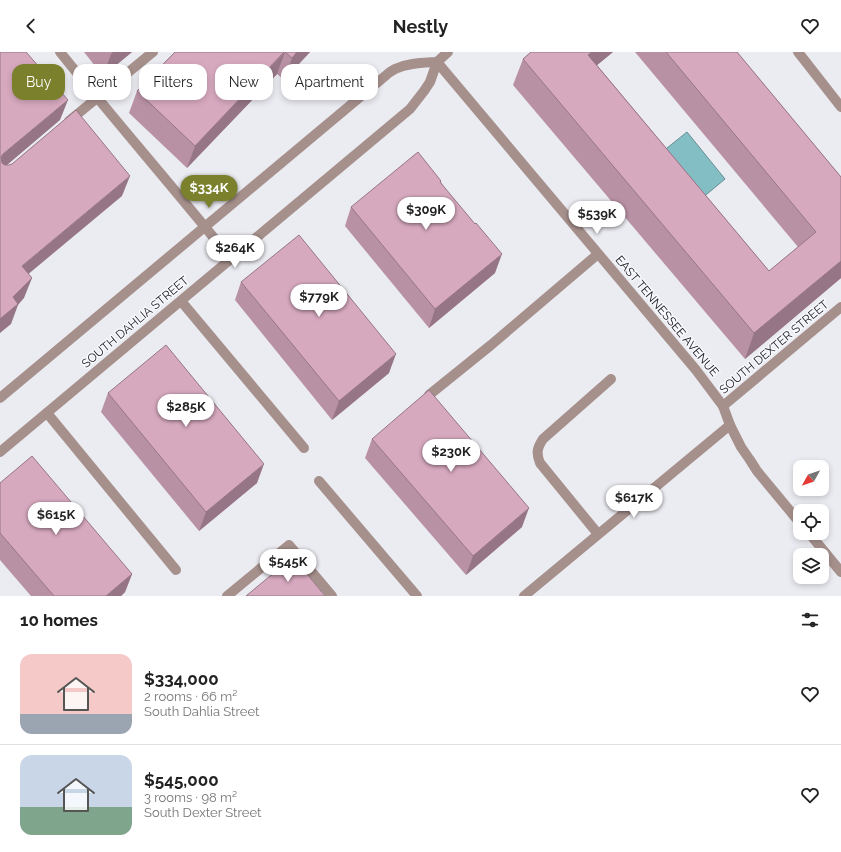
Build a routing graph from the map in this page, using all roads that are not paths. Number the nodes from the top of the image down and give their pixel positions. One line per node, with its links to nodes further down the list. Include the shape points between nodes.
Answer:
1 (60, 52): 6 (street)
2 (153, 52): 7 (street)
3 (448, 52): 5 (street, SOUTH DAHLIA STREET)
4 (798, 52): 10 (street)
5 (437, 62): 12 (street, via 406,65 384,77); 13 (street, EAST TENNESSEE AVENUE); 14 (street, SOUTH DAHLIA STREET, via 430,82 410,109)
6 (73, 69)
7 (131, 70)
8 (94, 100): 11 (street)
9 (98, 100): 12 (street)
10 (841, 107)
11 (60, 128)
12 (205, 226): 14 (street); 19 (street)
13 (598, 254): 18 (street); 20 (street, EAST TENNESSEE AVENUE)
14 (230, 259): 15 (street, SOUTH DAHLIA STREET)
15 (181, 301): 21 (street, SOUTH DAHLIA STREET); 23 (street)
16 (841, 307): 20 (street, SOUTH DEXTER STREET)
17 (611, 379): 27 (street, via 543,439 538,447 537,456 540,464)
18 (430, 395)
19 (0, 398)
20 (723, 406): 22 (street, EAST TENNESSEE AVENUE)
21 (47, 413): 24 (street, SOUTH DAHLIA STREET); 29 (street)
22 (730, 425): 26 (street, EAST TENNESSEE AVENUE, via 753,465); 27 (street)
23 (304, 448)
24 (0, 452)
25 (319, 481): 33 (street)
26 (793, 514)
27 (598, 534): 34 (street)
28 (815, 540): 30 (street)
29 (176, 570)
30 (841, 572)
31 (227, 596): 32 (street, via 289,545)
32 (332, 596)
33 (417, 596)
34 (524, 596)

